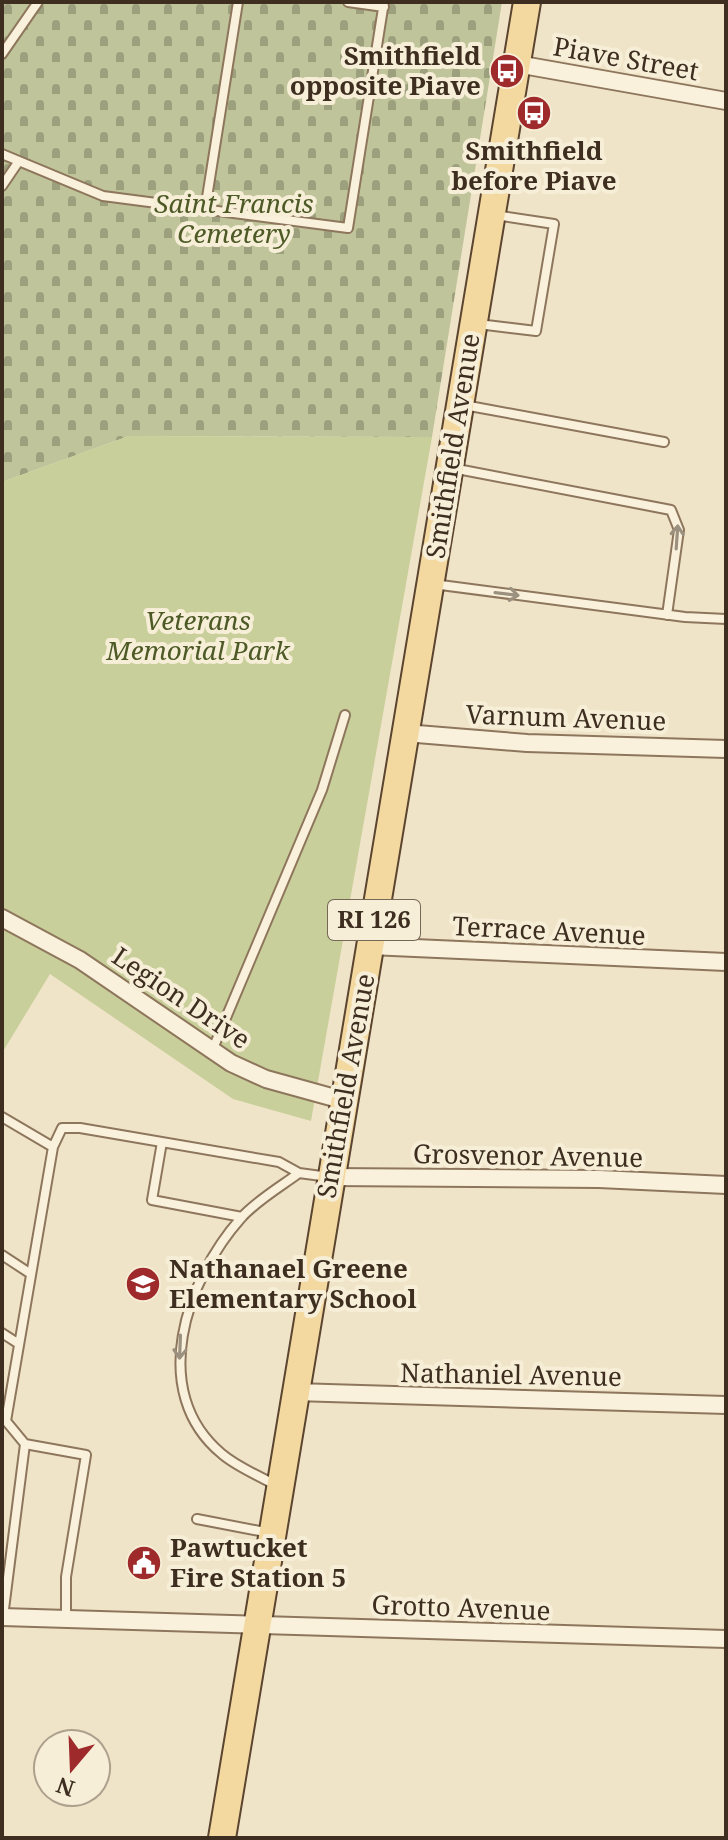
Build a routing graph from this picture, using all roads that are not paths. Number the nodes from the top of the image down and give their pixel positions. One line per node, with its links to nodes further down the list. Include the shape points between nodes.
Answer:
1 (38, 2): 6 (lane)
2 (238, 2): 12 (lane)
3 (348, 2): 5 (lane)
4 (527, 2): 7 (main road, Smithfield Avenue / RI 126)
5 (384, 5): 12 (lane, via 348,228)
6 (2, 54)
7 (517, 64): 8 (street, Piave Street); 13 (main road, Smithfield Avenue / RI 126)
8 (726, 101)
9 (2, 154): 10 (lane)
10 (19, 161): 11 (lane); 12 (lane, via 103,196)
11 (2, 186)
12 (205, 210)
13 (491, 214): 14 (main road, Smithfield Avenue / RI 126); 14 (lane, via 554,224 536,331)
14 (473, 323): 15 (main road, Smithfield Avenue / RI 126)
15 (460, 404): 16 (lane); 17 (main road, Smithfield Avenue / RI 126)
16 (664, 442)
17 (449, 468): 18 (main road, Smithfield Avenue / RI 126); 19 (lane, one-way to 17, via 679,530 671,510)
18 (430, 584): 19 (lane, one-way to 19); 22 (main road, Smithfield Avenue / RI 126)
19 (667, 615): 20 (lane)
20 (726, 619)
21 (345, 715): 27 (lane, via 322,790)
22 (405, 733): 23 (street, Varnum Avenue); 25 (main road, Smithfield Avenue / RI 126)
23 (726, 749)
24 (2, 918): 27 (street, Legion Drive, via 80,960)
25 (370, 946): 26 (street, Terrace Avenue); 28 (main road, Smithfield Avenue / RI 126)
26 (726, 962)
27 (212, 1052): 28 (street, Legion Drive, via 266,1079)
28 (342, 1100): 33 (main road, Smithfield Avenue / RI 126)
29 (2, 1117): 31 (lane)
30 (162, 1142): 31 (lane, via 62,1128); 32 (lane, via 279,1162); 35 (lane, via 152,1200)
31 (53, 1147): 37 (lane)
32 (299, 1173): 33 (lane); 35 (lane)
33 (329, 1177): 34 (street, Grosvenor Avenue); 40 (main road, Smithfield Avenue / RI 126)
34 (726, 1185)
35 (242, 1217): 43 (lane, one-way to 43, via 209,1262 181,1332 179,1380 199,1428 222,1454)
36 (2, 1255): 37 (lane)
37 (31, 1274): 39 (lane)
38 (2, 1333): 39 (lane)
39 (19, 1344): 42 (lane, via 6,1421)
40 (295, 1392): 41 (street, Nathaniel Avenue); 43 (main road, Smithfield Avenue / RI 126)
41 (726, 1405)
42 (25, 1444): 46 (lane); 47 (lane, via 86,1455 66,1577)
43 (279, 1487): 45 (main road, Smithfield Avenue / RI 126)
44 (197, 1519): 45 (lane)
45 (271, 1534): 48 (main road, Smithfield Avenue / RI 126)
46 (3, 1617): 47 (street, Grotto Avenue)
47 (66, 1619): 48 (street, Grotto Avenue)
48 (257, 1626): 49 (street, Grotto Avenue); 50 (main road, Smithfield Avenue / RI 126)
49 (726, 1639)
50 (222, 1838)

